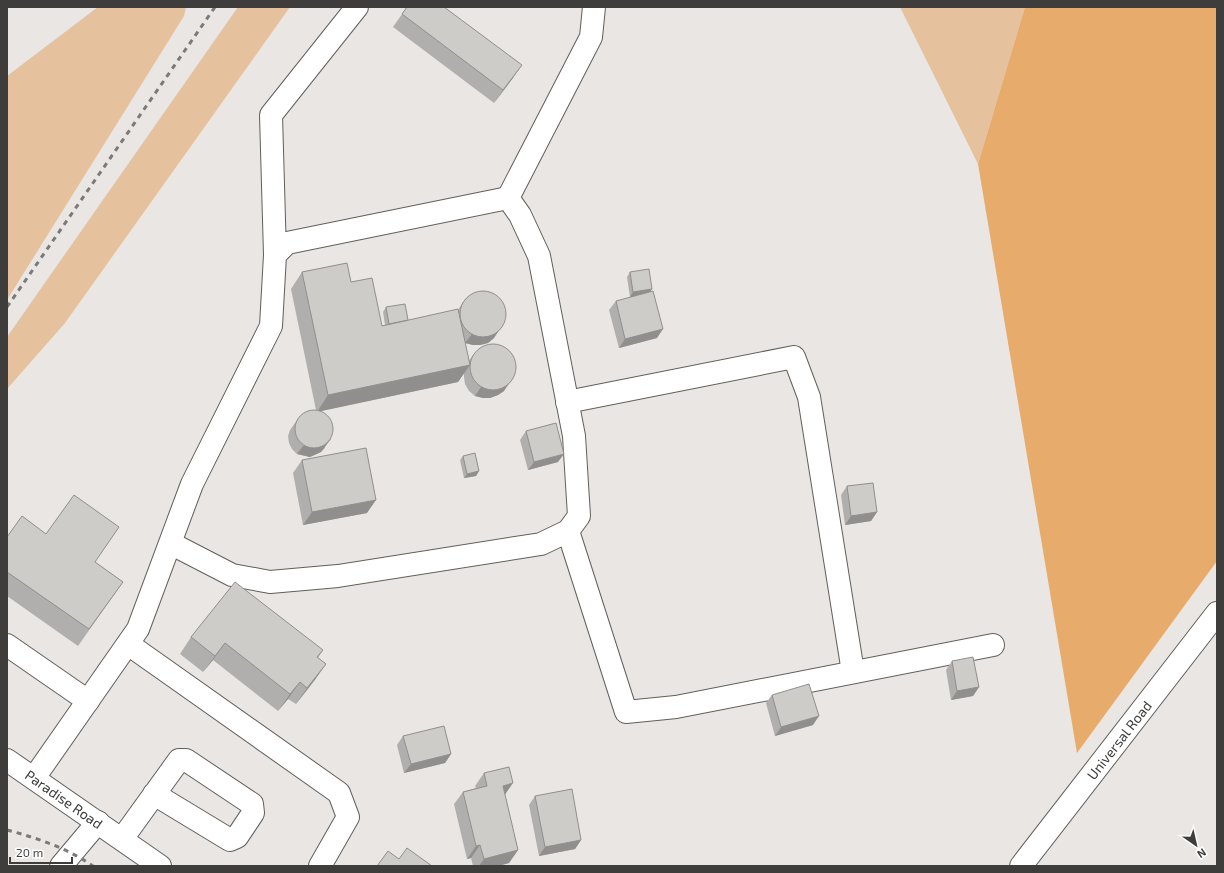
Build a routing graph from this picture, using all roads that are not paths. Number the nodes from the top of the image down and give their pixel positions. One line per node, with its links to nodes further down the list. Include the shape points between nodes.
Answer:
1 (357, 7): 4 (street, via 271,115)
2 (594, 7): 3 (street, via 591,36)
3 (508, 198): 4 (street, via 287,243); 5 (street, via 520,215 539,256)
4 (275, 255): 7 (street, via 270,326 192,484)
5 (567, 402): 6 (street, via 574,436 579,516); 12 (street, via 794,357 810,397)
6 (568, 531): 7 (street, via 541,544 338,576 270,582 232,575); 12 (street, via 626,712 676,707)
7 (170, 543): 9 (street, via 138,629)
8 (1217, 613): 22 (street, Universal Road)
9 (128, 644): 13 (street); 21 (street, via 339,792 348,817)
10 (7, 645): 13 (street)
11 (993, 645): 12 (street)
12 (853, 672)
13 (88, 701): 15 (street)
14 (7, 760): 15 (street, Paradise Road)
15 (34, 778): 17 (street, Paradise Road)
16 (154, 794): 18 (street)
17 (98, 822): 18 (street, Paradise Road); 19 (street)
18 (122, 839): 20 (street, Paradise Road)
19 (61, 866)
20 (160, 866)
21 (320, 866)
22 (1021, 866)

